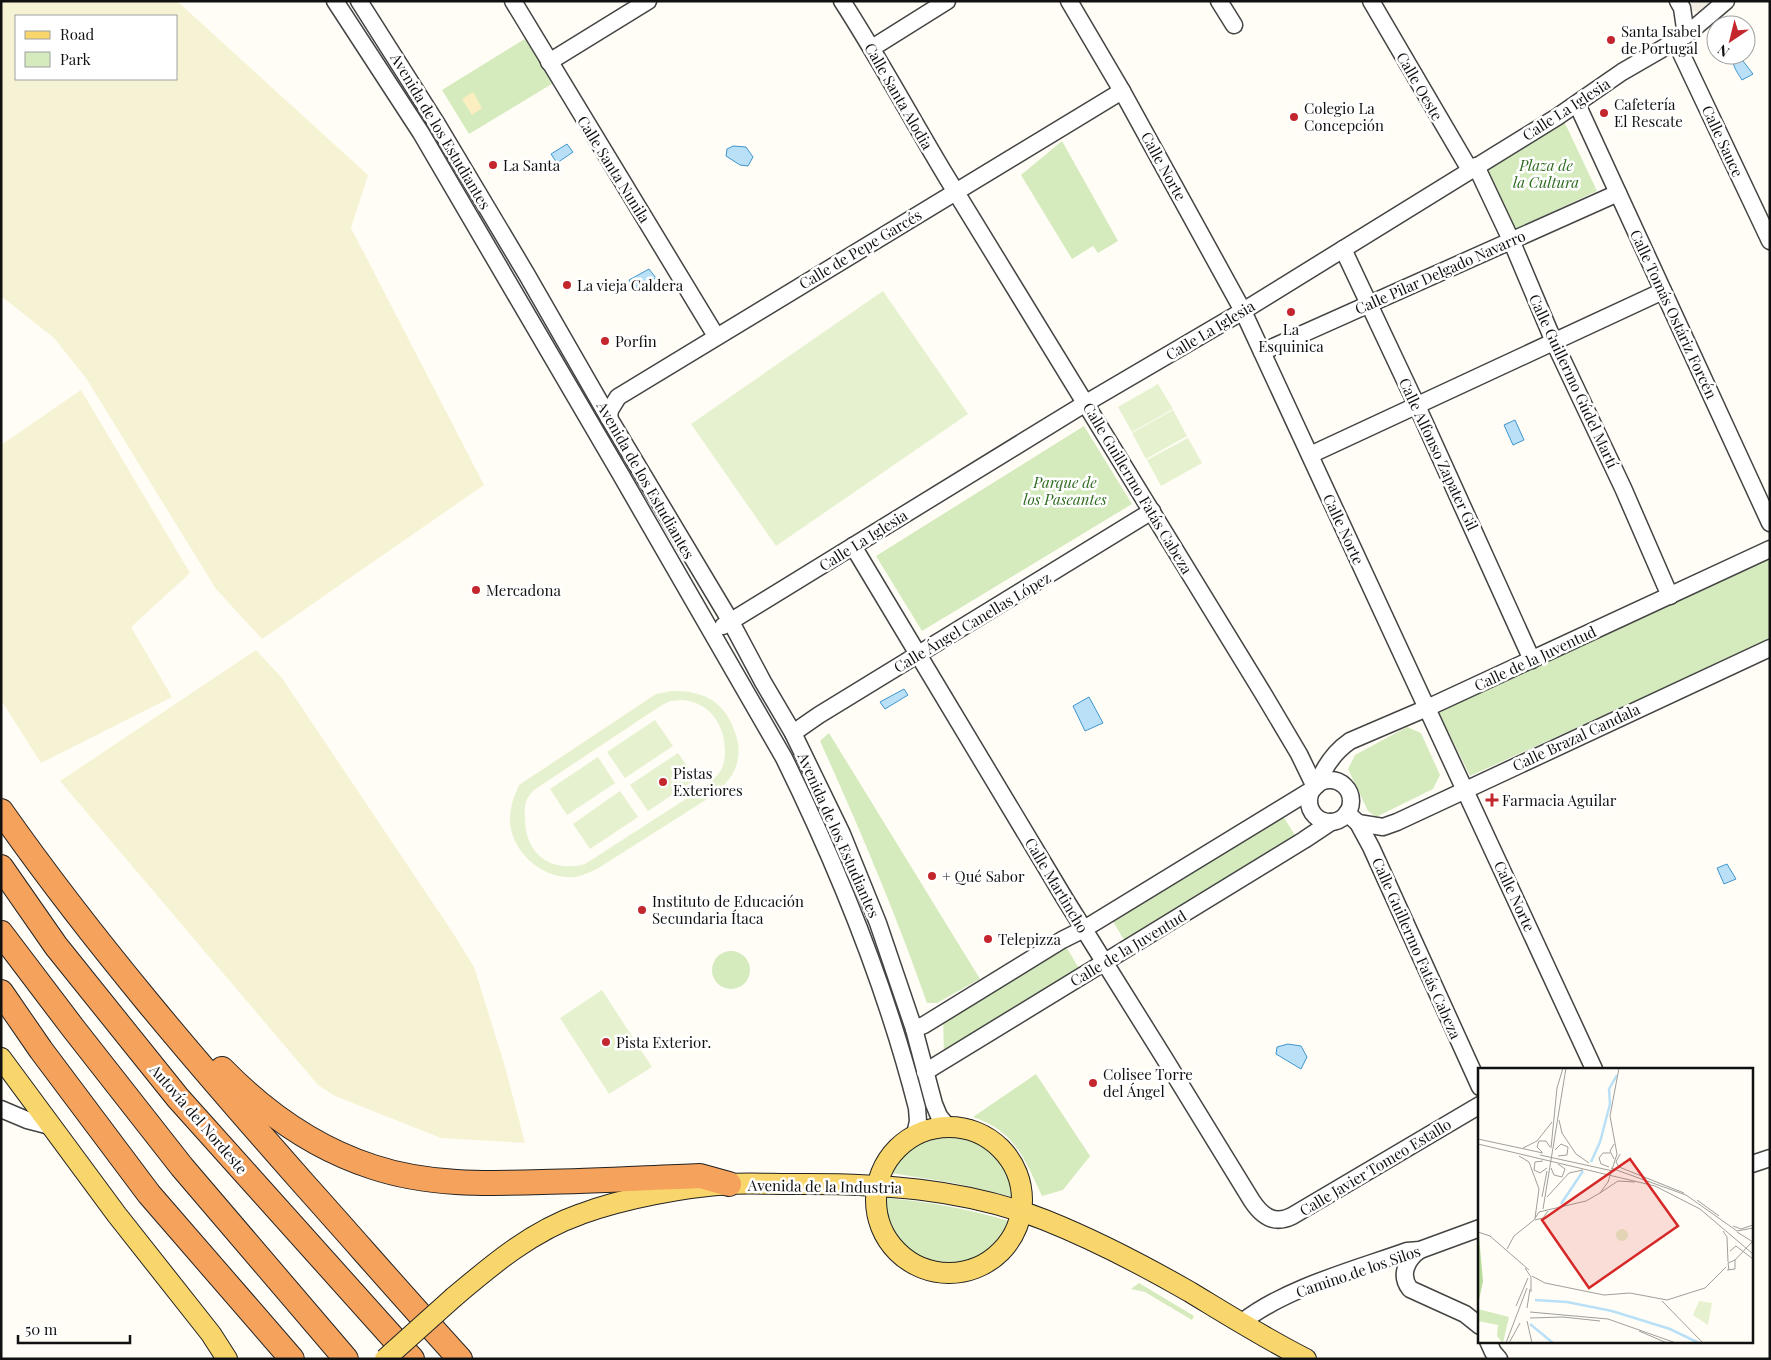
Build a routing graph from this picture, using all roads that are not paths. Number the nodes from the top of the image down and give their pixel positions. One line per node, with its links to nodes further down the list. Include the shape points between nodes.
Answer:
1 (335, 1): 41 (street, Avenida de los Estudiantes, via 421,134)
2 (359, 1): 33 (street, Avenida de los Estudiantes, via 437,124)
3 (513, 1): 16 (street, Calle Santa Nunila)
4 (648, 1): 16 (street)
5 (842, 1): 15 (street, Calle Santa Alodia)
6 (947, 1): 15 (street)
7 (1069, 1): 17 (street, Calle Norte)
8 (1219, 1): 13 (street)
9 (1371, 1): 19 (street, Calle Oeste)
10 (1726, 1): 12 (street, Calle La Iglesia)
11 (1680, 5): 12 (street); 14 (street, Calle Sauce)
12 (1705, 19): 14 (street, Calle La Iglesia)
13 (1234, 25)
14 (1681, 38): 18 (street, Calle La Iglesia, via 1622,72); 23 (street, Calle Sauce, via 1681,53)
15 (872, 48): 20 (street, Calle Santa Alodia)
16 (549, 62): 28 (street, Calle Santa Nunila)
17 (1122, 91): 20 (street, Calle de Pepe Garcés); 27 (street, Calle Norte)
18 (1577, 104): 19 (street, Calle La Iglesia); 21 (street, Calle Tomás Ostáriz Forcén)
19 (1473, 168): 22 (street, Calle Guillermo Gúdel Martí); 24 (street, Calle La Iglesia)
20 (956, 191): 28 (street, Calle de Pepe Garcés); 31 (street, Calle Guillermo Fatás Cabeza)
21 (1618, 193): 22 (street, Calle Pilar Delgado Navarro); 25 (street, Calle Tomás Ostáriz Forcén)
22 (1511, 240): 26 (street, Calle Pilar Delgado Navarro); 29 (street, Calle Guillermo Gúdel Martí)
23 (1770, 241)
24 (1343, 249): 26 (street, Calle Alfonso Zapater Gil); 27 (street, Calle La Iglesia)
25 (1663, 291): 29 (street); 36 (street, Calle Tomás Ostáriz Forcén)
26 (1368, 304): 30 (street, Calle Pilar Delgado Navarro); 32 (street, Calle Alfonso Zapater Gil)
27 (1243, 311): 30 (street, Calle Norte); 31 (street, Calle La Iglesia)
28 (716, 336): 33 (street, Calle de Pepe Garcés, via 618,397)
29 (1554, 342): 32 (street); 39 (street, Calle Guillermo Gúdel Martí)
30 (1262, 352): 34 (street, Calle Norte)
31 (1086, 403): 35 (street, Calle Guillermo Fatás Cabeza); 37 (street, Calle La Iglesia)
32 (1417, 406): 34 (street); 44 (street, Calle Alfonso Zapater Gil)
33 (609, 418): 40 (street, Avenida de los Estudiantes)
34 (1310, 455): 45 (street, Calle Norte)
35 (1152, 511): 43 (street, Calle Ángel Canellas López); 47 (street, Calle Guillermo Fatás Cabeza, via 1299,754)
36 (1770, 523)
37 (853, 546): 40 (street, Calle La Iglesia); 43 (street, Calle Martincho)
38 (1770, 549): 39 (street, Calle de la Juventud)
39 (1670, 596): 44 (street, Calle de la Juventud)
40 (731, 622): 41 (street, Calle La Iglesia); 46 (street, Avenida de los Estudiantes)
41 (712, 632): 58 (street, Avenida de los Estudiantes, via 806,801)
42 (1770, 648): 48 (street, Calle Brazal Candala)
43 (919, 654): 46 (street, Calle Ángel Canellas López); 55 (street, Calle Martincho)
44 (1532, 660): 45 (street, Calle de la Juventud)
45 (1427, 708): 47 (street, Calle de la Juventud, via 1342,746 1330,759); 48 (street, Calle Norte)
46 (793, 733): 59 (street, Avenida de los Estudiantes, via 842,834)
47 (1315, 787): 50 (street, via 1332,780 1346,788 1351,798); 51 (street, via 1309,800 1311,812 1320,820); 55 (street)
48 (1465, 789): 52 (street, Calle Brazal Candala); 64 (street, Calle Norte)
49 (1, 811): 61 (highway)
50 (1353, 818): 51 (street); 52 (street); 53 (street, Calle Guillermo Fatás Cabeza)
51 (1331, 822): 57 (street, Calle de la Juventud)
52 (1383, 827): 53 (street)
53 (1371, 848): 66 (street, Calle Guillermo Fatás Cabeza)
54 (1, 867): 89 (highway, Autovía del Nordeste, via 56,946 178,1098)
55 (1084, 929): 57 (street, Calle Martincho); 62 (street)
56 (1, 933): 87 (highway, via 182,1167)
57 (1104, 963): 65 (street, Calle de la Juventud); 79 (street, Calle Martincho, via 1252,1201)
58 (874, 965): 59 (street); 71 (street, Avenida de los Estudiantes, via 917,1108)
59 (898, 977): 62 (street, Avenida de los Estudiantes)
60 (1, 992): 86 (highway, via 149,1194)
61 (147, 1001): 76 (highway, via 184,1027 236,1084 272,1115 323,1147 373,1167 400,1175 459,1183 700,1176); 90 (highway, via 230,1100)
62 (914, 1029): 65 (street, Avenida de los Estudiantes)
63 (1, 1058): 69 (main road)
64 (1594, 1068)
65 (925, 1072): 70 (street, Avenida de los Estudiantes, via 936,1110)
66 (1478, 1082)
67 (1478, 1106): 79 (street, Calle Javier Tomeo Estallo, via 1292,1216 1282,1220)
68 (1, 1109): 69 (street)
69 (50, 1126): 85 (main road)
70 (948, 1127): 71 (main road); 78 (main road, via 974,1131 991,1139 1006,1153 1021,1181)
71 (915, 1135): 77 (main road, via 892,1154)
72 (1770, 1158): 73 (street)
73 (1754, 1163)
74 (1770, 1170): 75 (street)
75 (1754, 1175)
76 (729, 1184): 77 (main road, Avenida de la Industria); 88 (main road, Avenida de la Industria, bridge, via 637,1198 580,1214 548,1228 496,1262)
77 (876, 1185): 78 (main road, Avenida de la Industria, via 949,1193); 78 (main road, via 878,1215 890,1242 902,1256 935,1272 960,1273 993,1260 1014,1236)
78 (1022, 1212): 82 (main road, Avenida de la Industria, via 1133,1261)
79 (1268, 1218)
80 (1478, 1229): 81 (street, Camino de los Silos)
81 (1420, 1250): 82 (street, Camino de los Silos, via 1408,1251 1286,1296 1260,1308); 83 (street, via 1406,1266 1405,1282 1410,1290 1465,1314)
82 (1241, 1323): 91 (main road, Avenida de la Industria)
83 (1478, 1324)
84 (1488, 1342): 92 (street)
85 (227, 1359)
86 (292, 1359)
87 (346, 1359)
88 (385, 1359)
89 (412, 1359)
90 (460, 1359)
91 (1306, 1359)
92 (1499, 1359)

